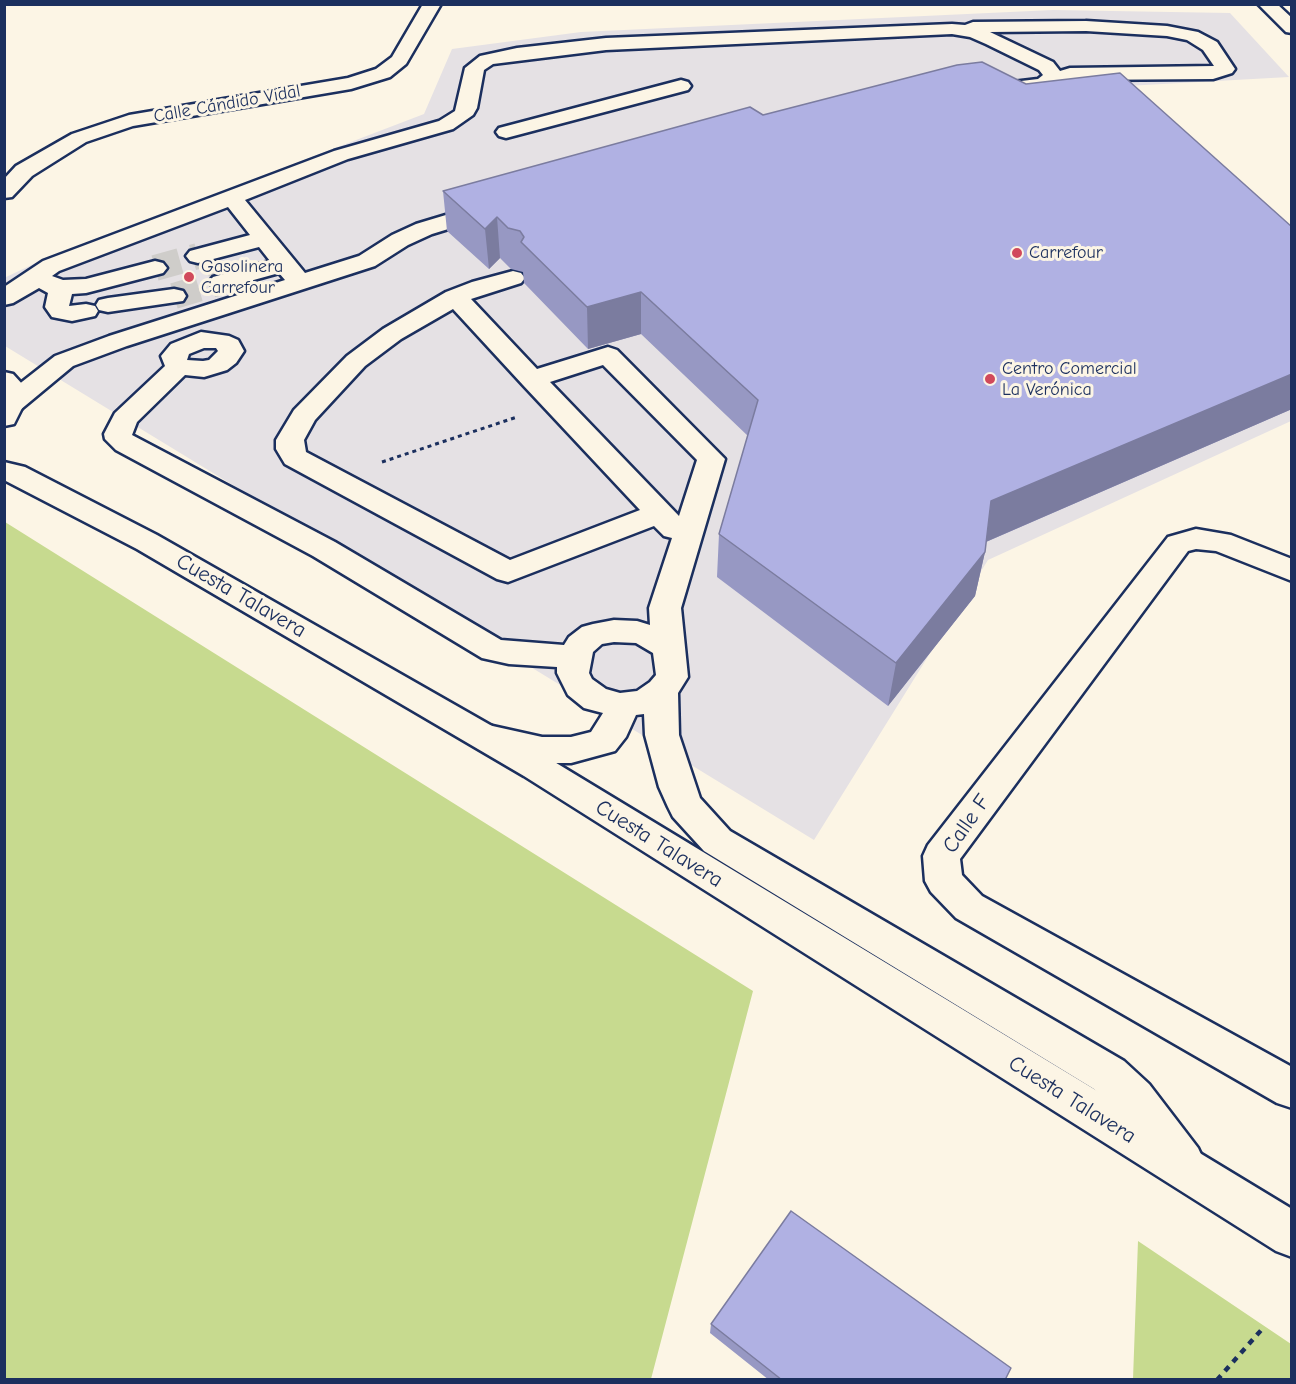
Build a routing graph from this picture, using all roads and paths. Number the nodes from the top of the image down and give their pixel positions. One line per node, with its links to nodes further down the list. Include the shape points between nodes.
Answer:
1 (432, 4): 9 (street, Calle Cándido Vidal, via 399,60 383,73 351,83 129,121 79,138 24,171)
2 (1266, 4): 3 (street)
3 (1292, 28)
4 (943, 30): 5 (street, via 974,32 993,40 1046,66 1053,75); 5 (street, via 1045,25 1157,30 1203,41 1225,69 1213,74 1070,74); 10 (street, via 592,44 496,58 475,68 467,108 457,120 354,150)
5 (1051, 81): 7 (street, via 1042,85)
6 (681, 86): 8 (street)
7 (981, 88)
8 (506, 132)
9 (4, 192)
10 (232, 198): 12 (street); 14 (street, via 51,266)
11 (502, 205): 12 (street, via 438,223 367,261)
12 (281, 259): 12 (street, via 210,270); 18 (street)
13 (513, 278): 16 (street)
14 (25, 284): 15 (street, via 40,280); 17 (street)
15 (52, 284): 15 (street, via 71,288 165,283 72,314 57,307 60,291)
16 (455, 297): 22 (street); 26 (street, via 392,334 356,361 303,416 290,440 290,449 295,458)
17 (4, 298)
18 (230, 305): 19 (street); 20 (street, via 214,320)
19 (118, 341): 21 (street, via 157,345); 23 (street, via 64,361)
20 (232, 361): 21 (street, via 219,374); 21 (street, via 201,340 180,349)
21 (181, 364): 33 (street, via 125,419 119,439 324,549 493,650)
22 (532, 379): 24 (street); 28 (street, via 608,355 711,459)
23 (7, 400)
24 (556, 404): 26 (path); 27 (street)
25 (8, 464): 36 (street, Cuesta Talavera)
26 (332, 478): 27 (street, via 508,572)
27 (660, 513): 28 (street)
28 (687, 542): 30 (street)
29 (1292, 572): 37 (street, Calle F, via 1221,542 1196,539 1178,544 941,856 944,881 969,907)
30 (673, 580): 31 (street, via 655,602); 32 (street, via 665,608)
31 (603, 633): 32 (street, via 637,632 653,637); 33 (street, via 580,645)
32 (668, 650): 34 (street, via 672,677)
33 (574, 657): 35 (street, via 573,673 580,687 596,699)
34 (662, 691): 35 (street, via 644,702); 38 (street, via 662,735 677,787 686,807 717,841 1109,1075 1134,1098)
35 (620, 705): 36 (street, via 615,728 603,742 571,750 542,750)
36 (481, 736): 38 (street, Cuesta Talavera)
37 (1292, 1089)
38 (1189, 1172): 39 (street, Cuesta Talavera)
39 (1292, 1235)
40 (1264, 1327): 41 (path)
41 (1216, 1380)

